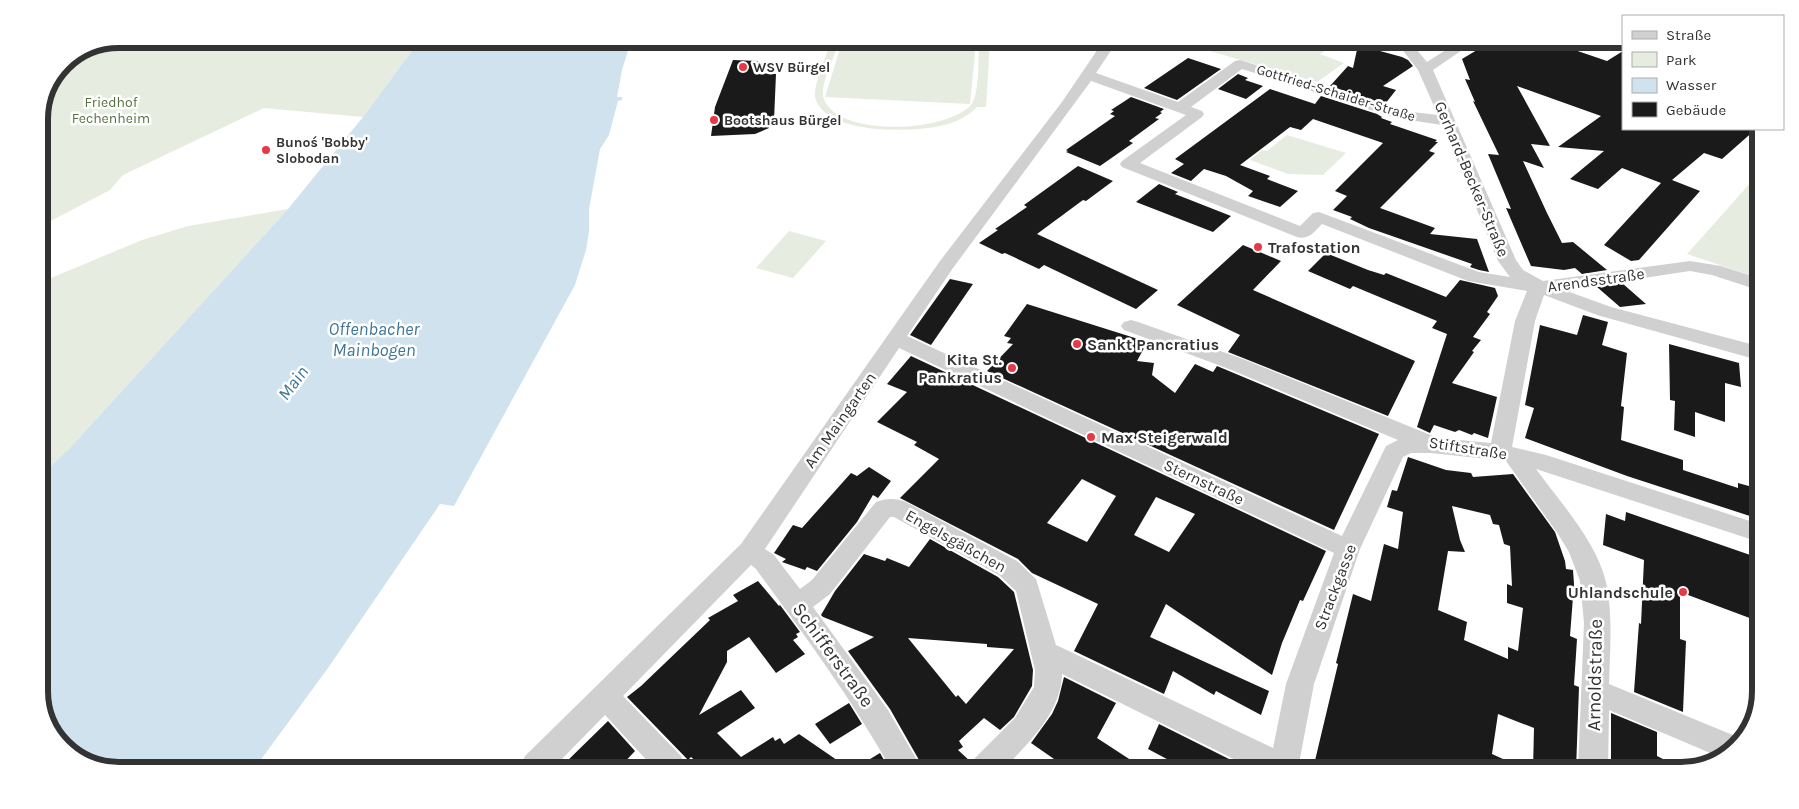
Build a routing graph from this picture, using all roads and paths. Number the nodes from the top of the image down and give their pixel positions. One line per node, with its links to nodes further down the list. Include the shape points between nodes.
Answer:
1 (1106, 48): 5 (street, Am Maingarten)
2 (1408, 48): 4 (street, Gerhard-Becker-Straße)
3 (1458, 48): 4 (street)
4 (1425, 69): 7 (street, Gerhard-Becker-Straße)
5 (1088, 75): 6 (street); 11 (street, Am Maingarten, via 946,265)
6 (1180, 108): 7 (street, Gottfried-Schaider-Straße, via 1240,64 1401,115); 9 (street, via 1197,114 1128,164 1303,233 1319,217 1475,277)
7 (1447, 121): 9 (street, Gerhard-Becker-Straße, via 1507,261 1517,274)
8 (1751, 282): 9 (street, Arendsstraße, via 1690,266)
9 (1539, 287): 12 (street, Arendsstraße, via 1604,311); 14 (street, via 1525,322)
10 (1131, 326): 13 (street, Stiftstraße, via 1236,364)
11 (896, 339): 16 (street, Sternstraße); 17 (street, Am Maingarten)
12 (1751, 351)
13 (1435, 446): 14 (street, Stiftstraße); 16 (street, Strackgasse, via 1407,445 1394,452)
14 (1507, 453): 15 (street, Stiftstraße, via 1564,468); 20 (street, Arnoldstraße, via 1566,527 1588,568 1596,599)
15 (1751, 530)
16 (1348, 548): 28 (street, Strackgasse, via 1300,684)
17 (750, 551): 18 (street, Schifferstraße, via 765,562); 21 (street, Am Maingarten)
18 (797, 606): 19 (street, Engelsgäßchen, via 821,587 884,508 898,508 987,556 1020,578 1027,586); 25 (street, Schifferstraße, via 878,719)
19 (1044, 652): 26 (street, Engelsgäßchen, via 1049,670 1048,686 1041,703 1025,727); 27 (street)
20 (1594, 691): 22 (street); 29 (street, Arnoldstraße)
21 (605, 696): 23 (street, Am Maingarten); 24 (street)
22 (1725, 745)
23 (539, 762)
24 (667, 762)
25 (903, 762)
26 (991, 762)
27 (1269, 762)
28 (1284, 762)
29 (1593, 762)

